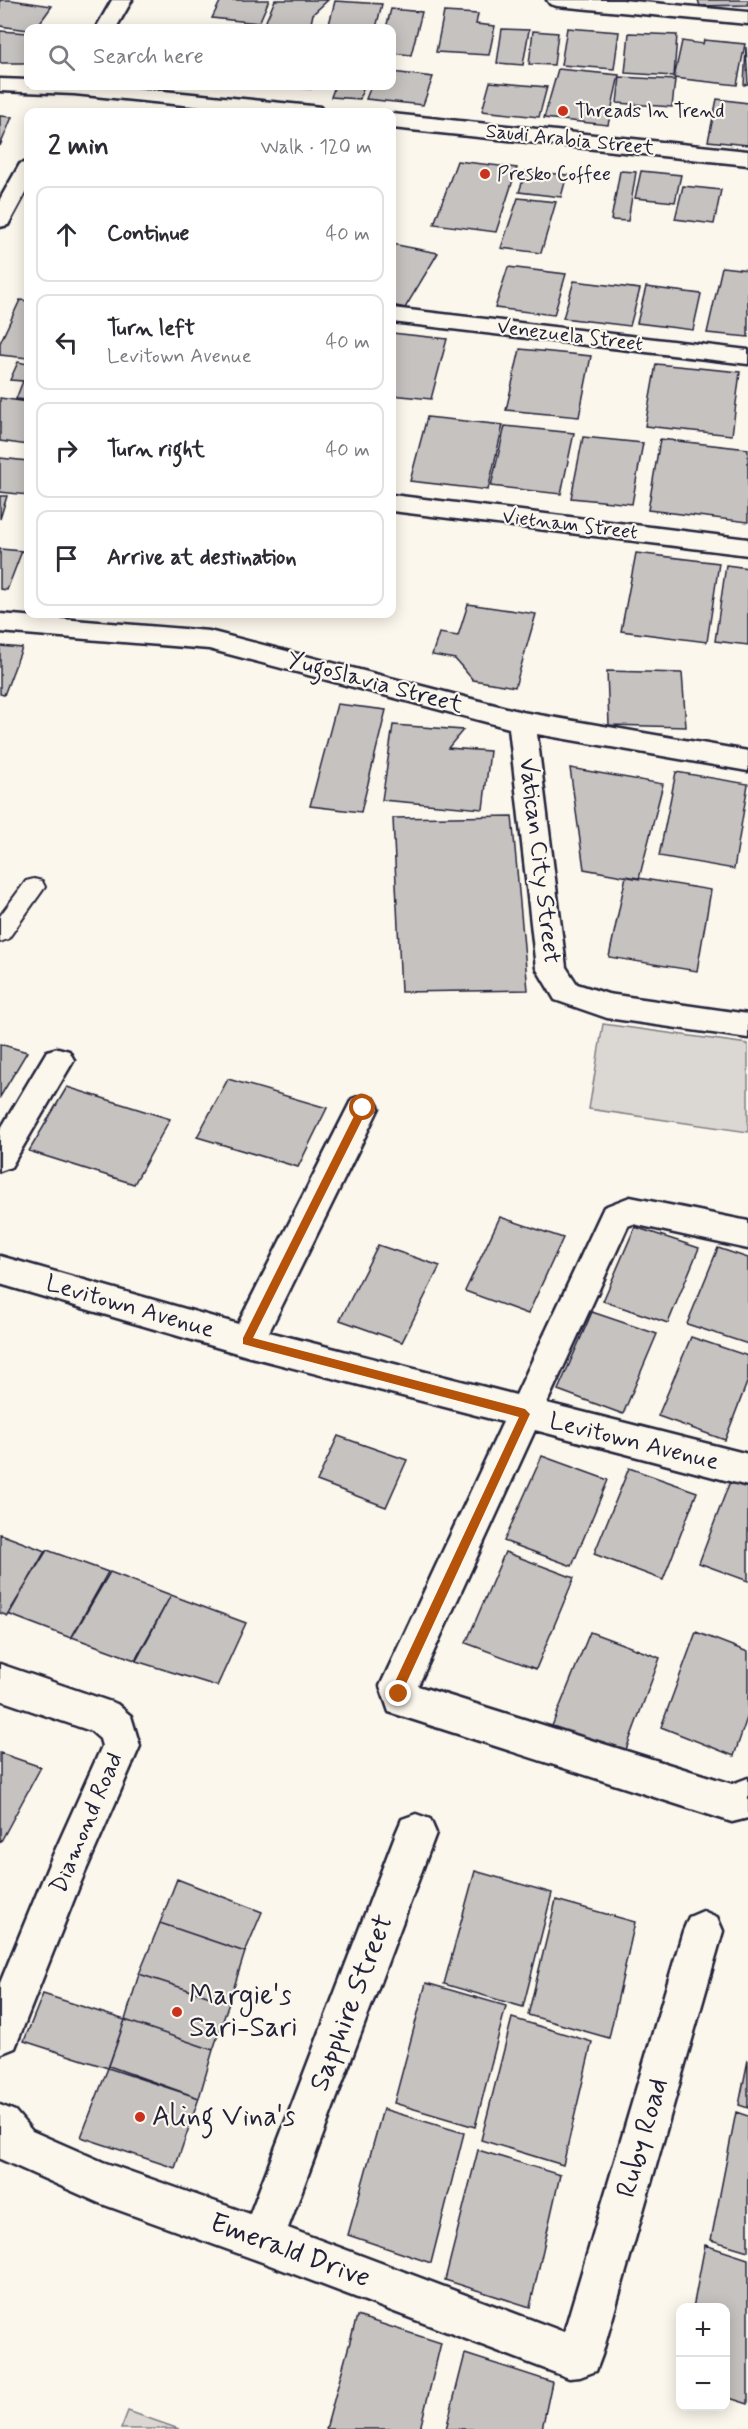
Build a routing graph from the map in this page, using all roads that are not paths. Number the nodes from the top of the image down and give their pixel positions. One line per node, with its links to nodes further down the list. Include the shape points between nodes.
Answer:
1 (122, 0): 5 (street)
2 (557, 0): 3 (street)
3 (661, 5): 4 (street)
4 (748, 18)
5 (108, 24)
6 (0, 85): 7 (street)
7 (24, 88)
8 (44, 90): 9 (street)
9 (71, 93): 10 (street)
10 (261, 108)
11 (396, 121): 12 (street, Saudi Arabia Street)
12 (748, 158)
13 (24, 176): 14 (street)
14 (0, 220)
15 (396, 315): 16 (street, Venezuela Street)
16 (748, 357)
17 (396, 503): 18 (street, Vietnam Street)
18 (748, 547)
19 (0, 623): 20 (street, Yugoslavia Street)
20 (211, 627): 21 (street, Yugoslavia Street)
21 (522, 722): 22 (street, Yugoslavia Street); 25 (street, Vatican City Street, via 551,968 566,992 607,1006)
22 (748, 761)
23 (34, 887): 24 (lane)
24 (0, 933)
25 (748, 1026)
26 (58, 1060): 28 (street)
27 (363, 1108): 31 (street)
28 (0, 1158)
29 (748, 1235): 32 (street, via 630,1210 616,1217)
30 (0, 1270): 31 (street, Levitown Avenue)
31 (247, 1341): 32 (street, Levitown Avenue)
32 (525, 1414): 33 (street, Levitown Avenue); 35 (street, via 399,1686 402,1699)
33 (748, 1470)
34 (0, 1682): 38 (street, Diamond Road, via 103,1718 117,1729 121,1746)
35 (740, 1800)
36 (416, 1833): 40 (street, Sapphire Street)
37 (703, 1931): 41 (street, Ruby Road)
38 (0, 2033)
39 (0, 2126): 40 (street, Emerald Drive, via 17,2146 99,2182)
40 (262, 2240): 41 (street, Emerald Drive, via 570,2356 580,2355)
41 (584, 2346)

